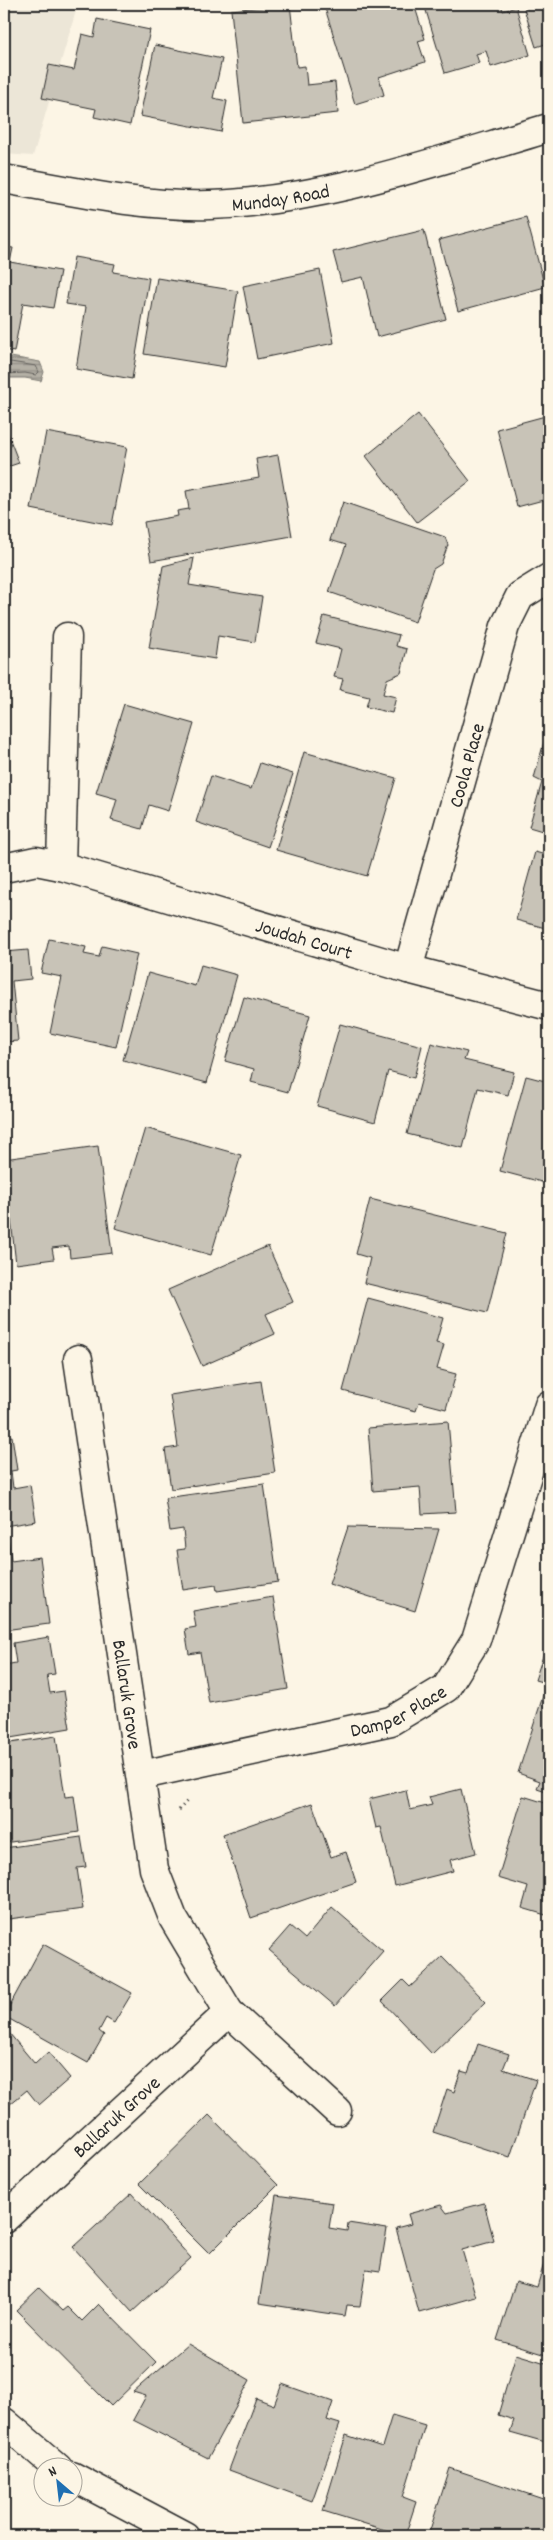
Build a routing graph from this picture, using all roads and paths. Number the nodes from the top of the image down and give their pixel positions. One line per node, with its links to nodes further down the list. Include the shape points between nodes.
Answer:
1 (549, 128): 2 (street, Munday Road, via 366,180 256,202 208,205 135,202)
2 (4, 179)
3 (549, 578): 7 (street, Coola Place, via 520,596 505,626)
4 (66, 637): 5 (street)
5 (61, 866): 6 (street, Joudah Court, via 36,862); 7 (street, Joudah Court)
6 (4, 868)
7 (408, 969): 8 (street, Joudah Court)
8 (549, 1006)
9 (78, 1360): 11 (street, Ballaruk Grove)
10 (549, 1405): 11 (street, Damper Place, via 476,1640 446,1688 391,1721)
11 (142, 1775): 12 (street, Ballaruk Grove, via 154,1869 173,1918)
12 (229, 2012): 13 (street, Ballaruk Grove); 14 (street, Ballaruk Grove)
13 (337, 2111)
14 (4, 2219)
15 (4, 2422): 16 (street)
16 (46, 2458)
17 (82, 2481): 18 (street)
18 (185, 2536)

